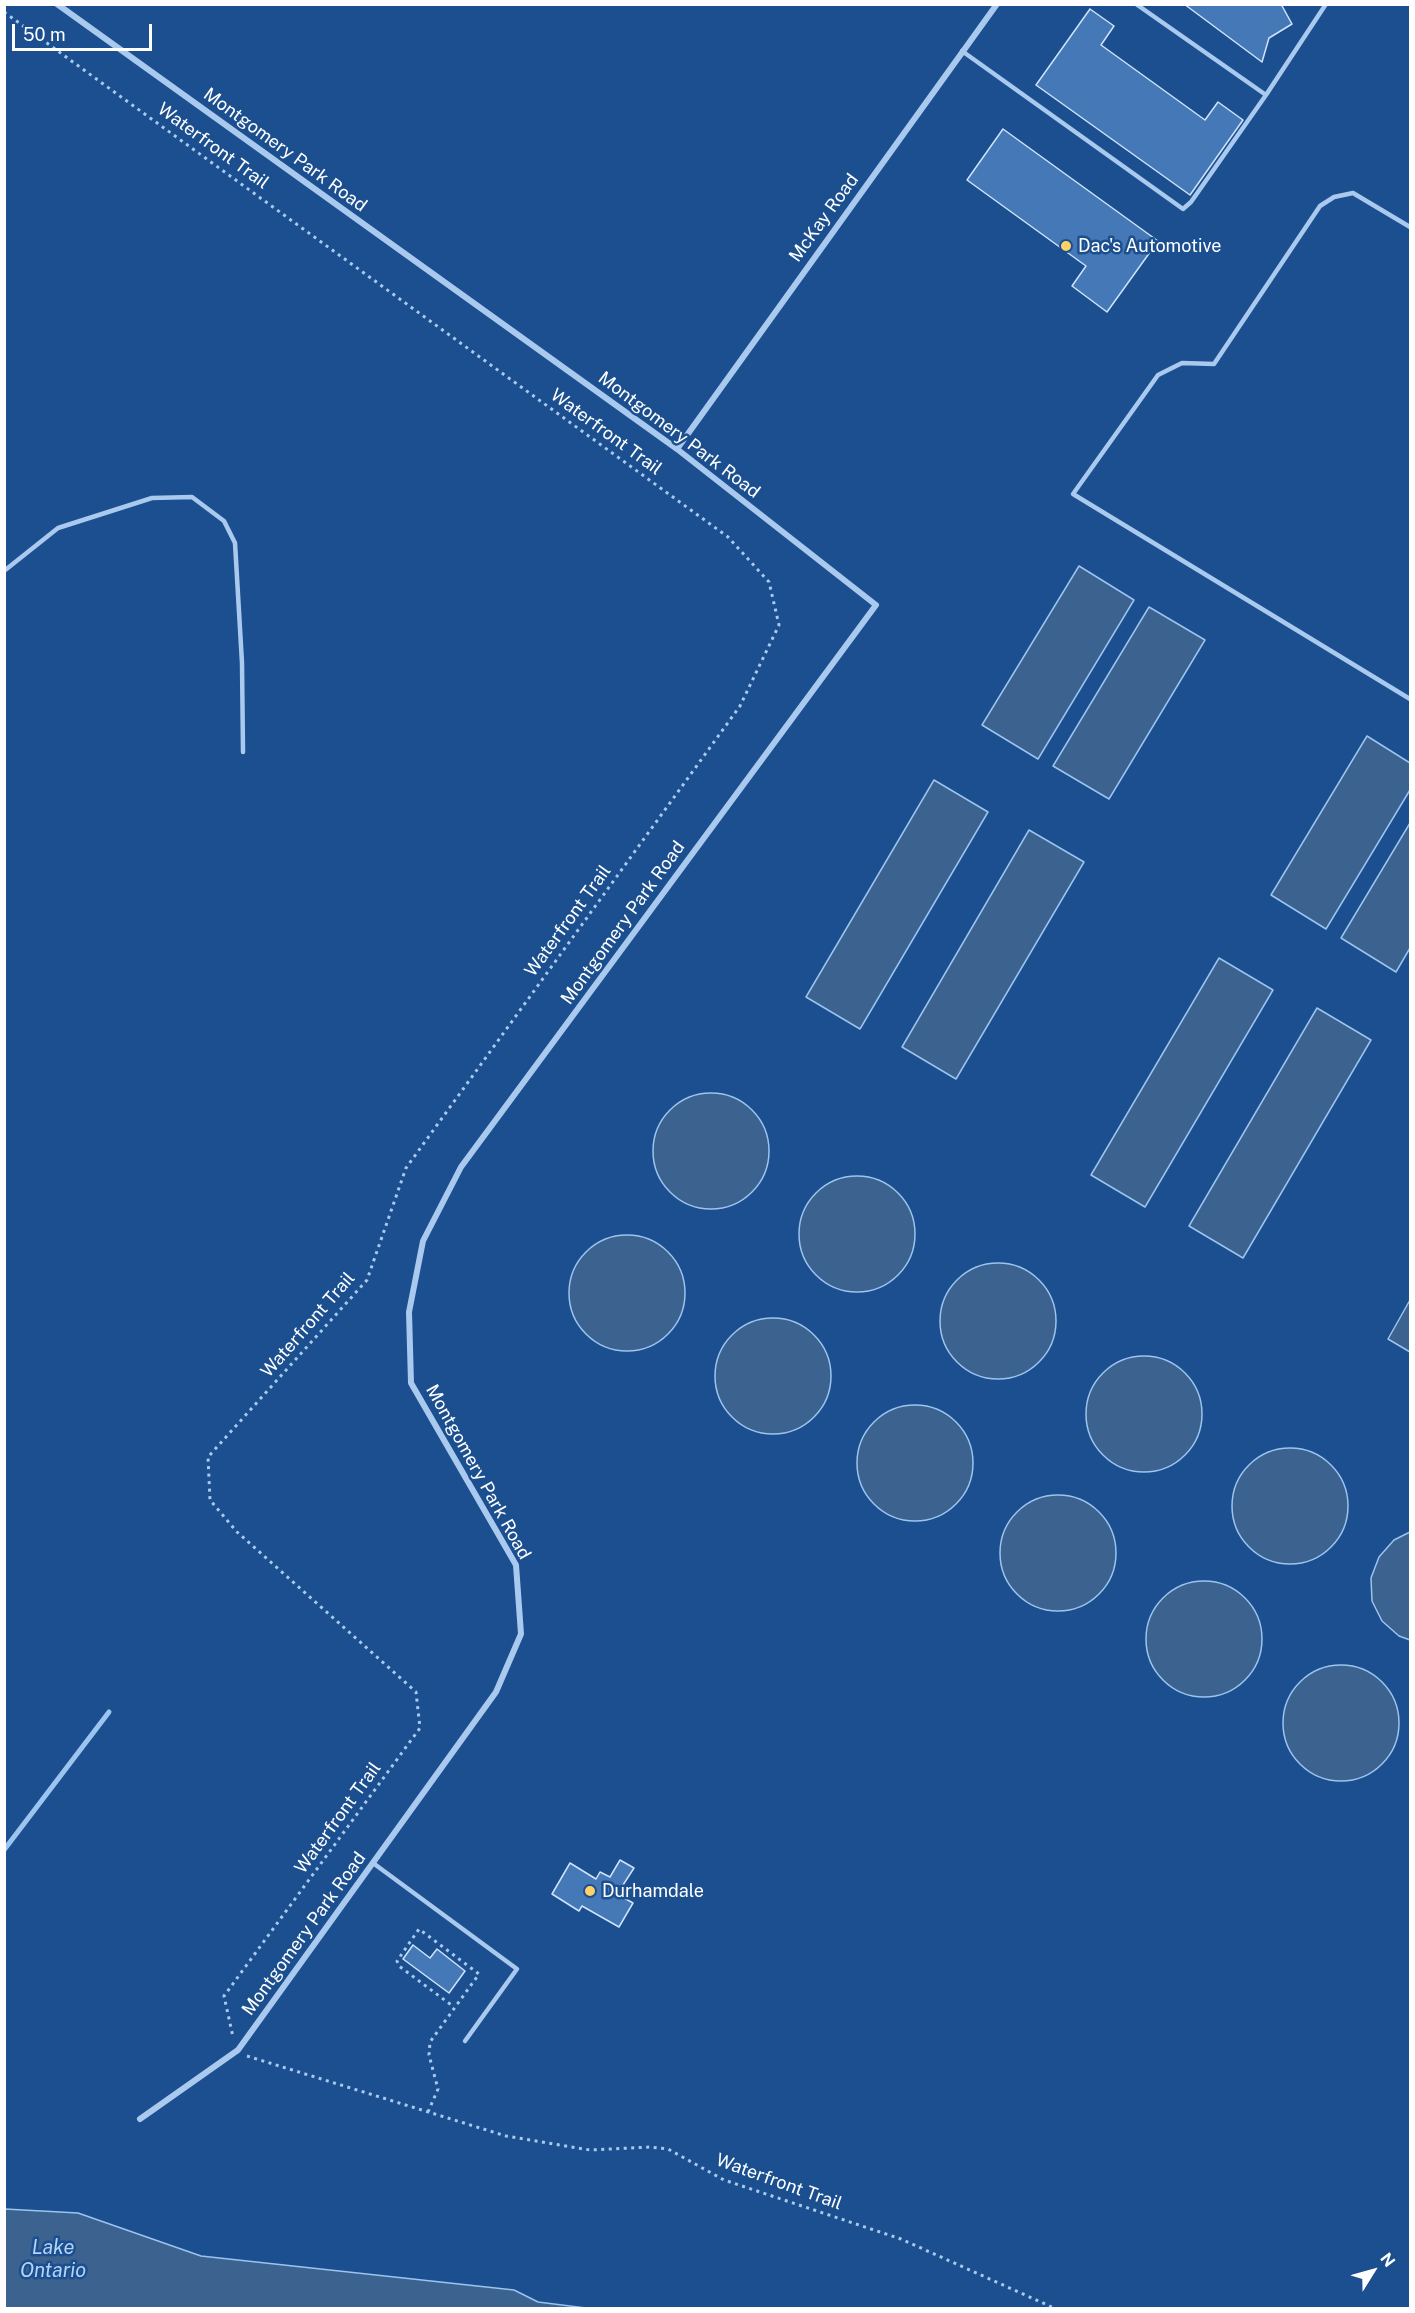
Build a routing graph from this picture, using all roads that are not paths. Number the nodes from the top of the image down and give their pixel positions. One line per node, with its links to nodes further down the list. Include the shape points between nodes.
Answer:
1 (57, 4): 8 (street, Montgomery Park Road)
2 (997, 4): 5 (street, McKay Road)
3 (1136, 4): 6 (lane)
4 (1326, 4): 6 (lane)
5 (962, 51): 6 (lane, via 1183,209); 8 (street, McKay Road)
6 (1266, 95)
7 (1410, 227): 10 (lane, via 1353,193 1334,197 1320,206 1214,364 1182,363 1158,375 1073,494)
8 (677, 449): 12 (street, Montgomery Park Road, via 876,605 461,1167 423,1241 409,1312 411,1383 516,1564 521,1634 496,1692)
9 (4, 571): 11 (lane, via 58,528 152,498 192,496 224,521 235,543)
10 (1410, 699)
11 (243, 752)
12 (372, 1863): 13 (lane, via 517,1969); 14 (street, Montgomery Park Road, via 238,2050)
13 (465, 2041)
14 (140, 2119)

